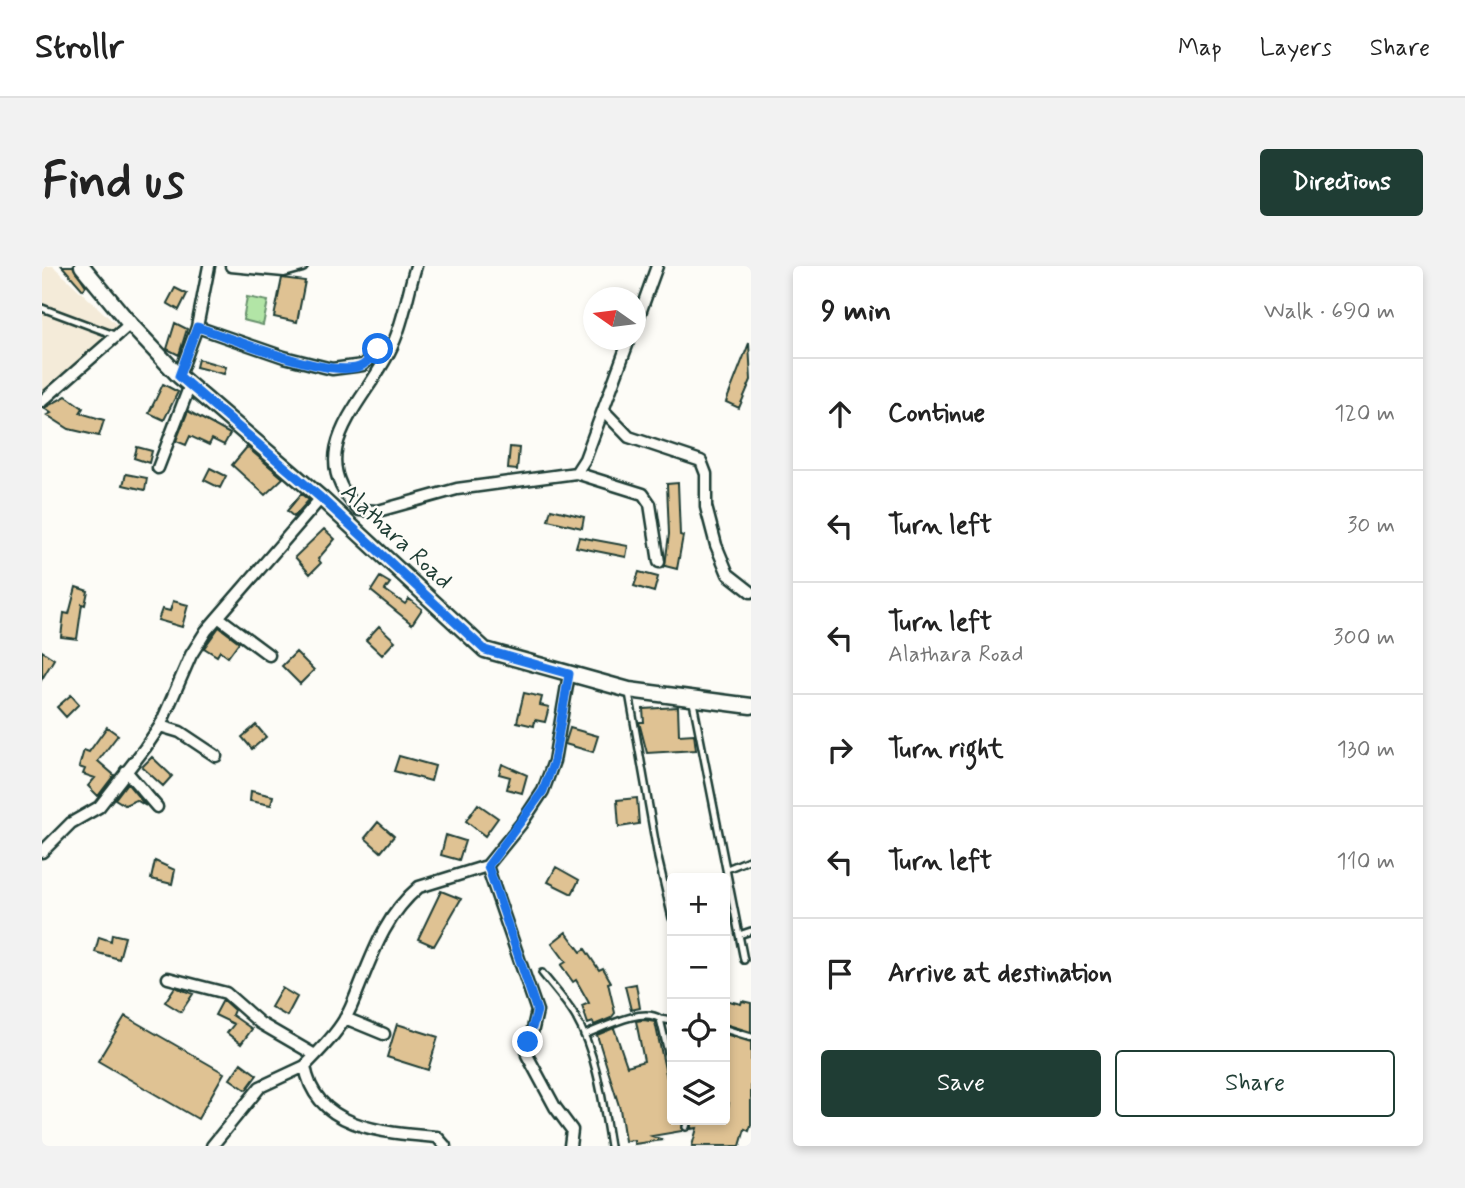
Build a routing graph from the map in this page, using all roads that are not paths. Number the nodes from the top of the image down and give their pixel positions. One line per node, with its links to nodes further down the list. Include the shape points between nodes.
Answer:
1 (82, 266): 9 (street, Alathara Road)
2 (209, 266): 10 (street)
3 (231, 266): 4 (street, via 285,271)
4 (303, 266)
5 (416, 266): 12 (street)
6 (657, 266): 7 (street)
7 (646, 295)
8 (42, 309): 11 (lane)
9 (130, 324): 11 (street); 14 (street, Alathara Road)
10 (197, 327): 12 (street, via 332,369 363,365 378,349); 14 (street)
11 (117, 337): 15 (street)
12 (393, 344): 18 (street, via 334,446 337,474 359,510 378,511 457,489)
13 (625, 350): 16 (street)
14 (185, 380): 17 (street); 19 (street, Alathara Road)
15 (42, 401)
16 (603, 410): 18 (street); 21 (street, via 629,437 701,461 706,474 706,507 719,552 728,574)
17 (158, 468)
18 (576, 473): 20 (street, via 643,494 650,505)
19 (321, 498): 22 (street); 24 (street, Alathara Road, via 485,650)
20 (659, 562)
21 (751, 592)
22 (218, 617): 23 (street); 28 (street, via 191,655)
23 (269, 655)
24 (569, 674): 25 (street, Alathara Road); 34 (street, via 554,761 543,791)
25 (629, 690): 26 (street, Alathara Road); 36 (lane)
26 (692, 699): 27 (street, Alathara Road); 35 (lane)
27 (751, 706)
28 (160, 726): 29 (street, via 180,732); 30 (street)
29 (216, 756)
30 (126, 771): 31 (street); 32 (street, via 99,807 71,823)
31 (157, 807)
32 (42, 852)
33 (751, 859): 35 (lane)
34 (488, 866): 42 (street, via 419,887 411,894 379,938); 54 (street, via 537,1011 527,1055 572,1130)
35 (727, 869): 38 (lane)
36 (667, 897)
37 (751, 931): 38 (lane)
38 (739, 935): 39 (lane)
39 (744, 960)
40 (542, 973): 47 (lane)
41 (168, 978): 49 (street, via 226,993 260,1023)
42 (345, 1018): 46 (street); 49 (street)
43 (660, 1018): 44 (lane); 47 (lane, via 643,1014); 50 (lane)
44 (667, 1020)
45 (730, 1030): 48 (lane)
46 (384, 1034)
47 (584, 1035): 55 (lane)
48 (751, 1037)
49 (315, 1055): 51 (street)
50 (670, 1062)
51 (305, 1066): 52 (street, via 260,1087); 53 (street, via 315,1094 344,1119 369,1129 437,1137)
52 (212, 1146)
53 (445, 1146)
54 (570, 1146)
55 (610, 1146)

